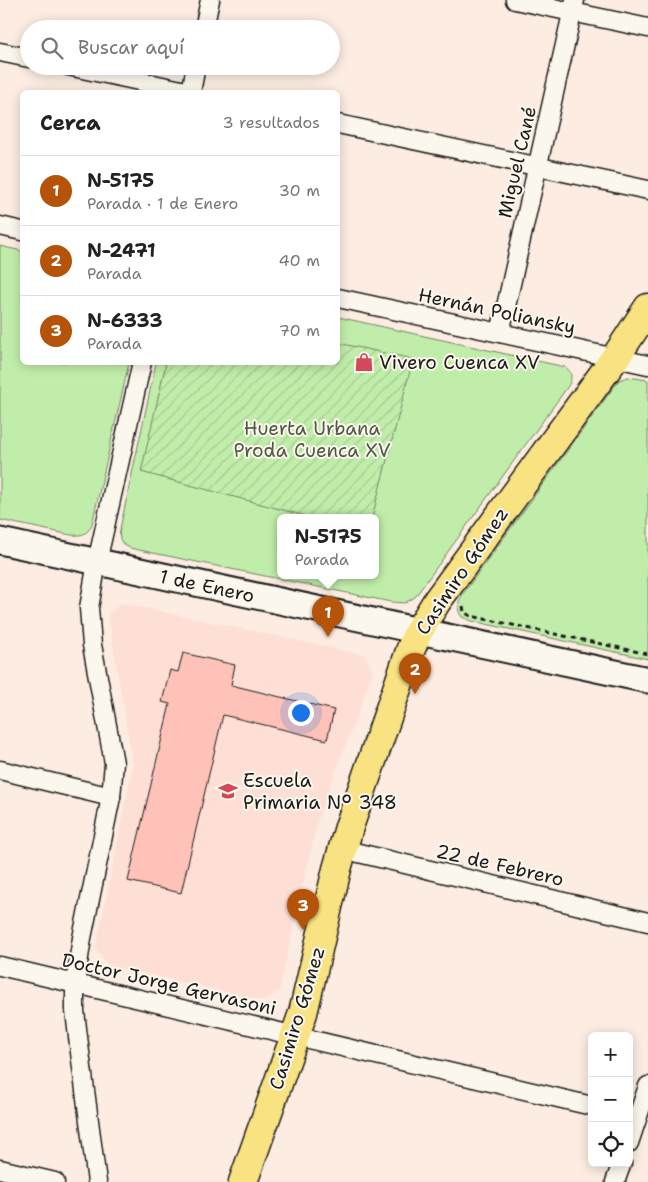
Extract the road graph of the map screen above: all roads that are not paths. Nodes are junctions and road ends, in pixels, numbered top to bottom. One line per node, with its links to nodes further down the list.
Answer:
1 (210, 0): 4 (street)
2 (515, 0): 3 (street)
3 (573, 6): 5 (street); 13 (street, Miguel Cané)
4 (206, 20)
5 (648, 28)
6 (0, 52): 7 (street)
7 (20, 56)
8 (111, 75): 10 (street)
9 (194, 75): 11 (street)
10 (182, 90)
11 (191, 90)
12 (340, 124): 13 (street)
13 (538, 166): 14 (street); 19 (street, Miguel Cané)
14 (648, 190)
15 (0, 226): 16 (street)
16 (20, 231)
17 (340, 298): 19 (street, Hernán Poliansky)
18 (648, 308): 20 (main road, Casimiro Gómez)
19 (500, 333): 20 (street, Hernán Poliansky)
20 (615, 358): 22 (street, Hernán Poliansky); 25 (main road, Casimiro Gómez)
21 (141, 365): 24 (street)
22 (648, 365)
23 (0, 541): 24 (main road, 1 de Enero)
24 (98, 562): 25 (main road, 1 de Enero); 28 (street)
25 (418, 632): 26 (main road, 1 de Enero); 29 (main road, Casimiro Gómez)
26 (648, 680)
27 (0, 770): 28 (street)
28 (111, 797): 32 (street)
29 (342, 849): 30 (street, 22 de Febrero); 33 (main road, Casimiro Gómez)
30 (648, 922)
31 (0, 966): 32 (street, Doctor Jorge Gervasoni)
32 (75, 983): 33 (street, Doctor Jorge Gervasoni); 41 (street)
33 (296, 1036): 35 (street, Doctor Jorge Gervasoni); 42 (main road, Casimiro Gómez)
34 (648, 1086): 36 (street)
35 (588, 1105)
36 (639, 1117): 37 (street)
37 (633, 1133)
38 (621, 1167): 43 (street)
39 (0, 1169): 40 (street)
40 (55, 1182)
41 (97, 1182)
42 (243, 1182)
43 (615, 1182)

